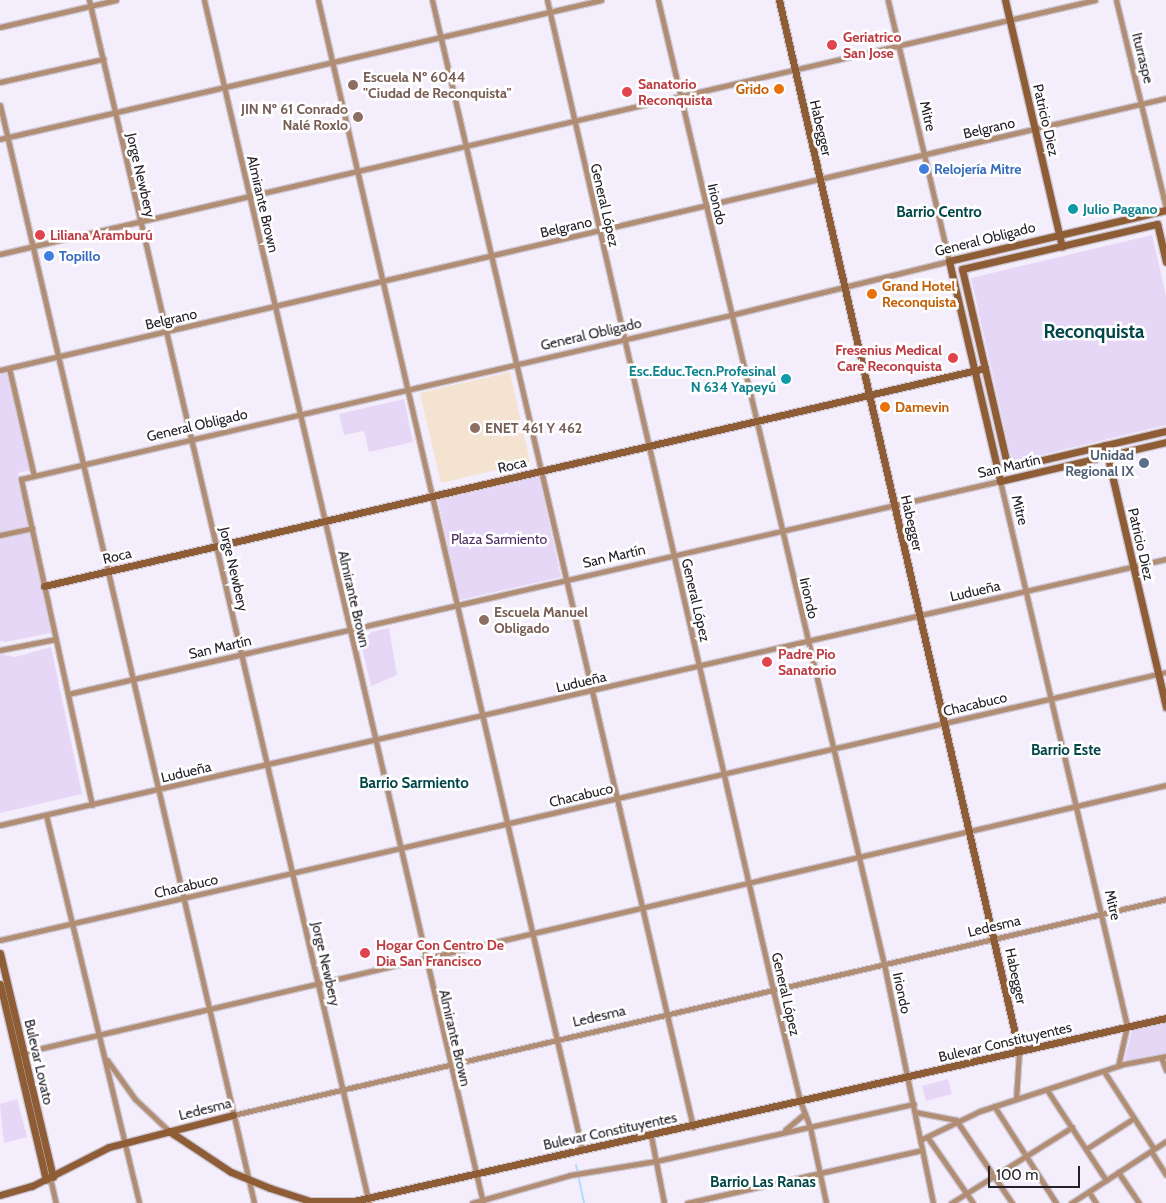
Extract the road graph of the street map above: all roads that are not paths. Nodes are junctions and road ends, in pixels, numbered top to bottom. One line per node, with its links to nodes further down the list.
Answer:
1 (116, 0): 13 (street)
2 (204, 0): 23 (street, Almirante Brown)
3 (318, 0): 20 (street)
4 (432, 0): 17 (street)
5 (547, 0): 14 (street, General López)
6 (601, 0): 14 (street)
7 (658, 0): 24 (street, Iriondo)
8 (779, 0): 21 (street, Habegger)
9 (888, 0): 18 (street, Mitre)
10 (1005, 0): 15 (street, Patricio Diez)
11 (1094, 0): 15 (street)
12 (1116, 0): 26 (street, Iturraspe)
13 (89, 3): 16 (street); 19 (street, Jorge Newbery)
14 (550, 12): 17 (street); 29 (street, General López)
15 (1009, 20): 18 (street); 30 (street, Patricio Diez)
16 (0, 27)
17 (441, 37): 20 (street); 33 (street)
18 (898, 44): 21 (street); 34 (street, Mitre)
19 (103, 59): 22 (street); 28 (street, Jorge Newbery)
20 (333, 62): 23 (street); 35 (street)
21 (794, 68): 24 (street); 36 (street, Habegger)
22 (0, 82)
23 (224, 87): 28 (street); 37 (street, Almirante Brown)
24 (680, 94): 29 (street); 38 (street, Iriondo)
25 (1166, 98): 26 (street, Belgrano)
26 (1142, 104): 30 (street, Belgrano); 39 (street, Iturraspe)
27 (0, 105): 31 (street)
28 (116, 112): 31 (street); 40 (street, Jorge Newbery)
29 (574, 120): 33 (street); 41 (street, General López)
30 (1036, 129): 34 (street, Belgrano); 42 (street, Patricio Diez)
31 (8, 138): 32 (street); 43 (street)
32 (0, 139)
33 (465, 145): 35 (street); 46 (street)
34 (925, 155): 36 (street, Belgrano); 47 (street, Mitre)
35 (357, 170): 37 (street); 49 (street)
36 (820, 179): 38 (street, Belgrano); 50 (street, Habegger)
37 (249, 196): 40 (street); 51 (street, Almirante Brown)
38 (706, 205): 41 (street, Belgrano); 52 (street, Iriondo)
39 (1166, 209): 42 (street, General Obligado)
40 (140, 221): 43 (street); 53 (street, Jorge Newbery)
41 (600, 230): 46 (street, Belgrano); 54 (street, General López)
42 (1060, 234): 44 (street, Patricio Diez); 47 (street, General Obligado)
43 (32, 246): 45 (street); 55 (street)
44 (1062, 246): 48 (street); 58 (street)
45 (0, 254)
46 (492, 256): 49 (street, Belgrano); 56 (street)
47 (949, 261): 50 (street, General Obligado); 60 (street, Mitre)
48 (1166, 262)
49 (383, 281): 51 (street, Belgrano); 61 (street)
50 (844, 287): 52 (street, General Obligado); 62 (street, Habegger)
51 (275, 306): 53 (street, Belgrano); 63 (street, Almirante Brown)
52 (731, 315): 54 (street, General Obligado); 64 (street, Iriondo)
53 (167, 332): 55 (street, Belgrano); 66 (street, Jorge Newbery)
54 (624, 339): 56 (street, General Obligado); 69 (street, General López)
55 (58, 357): 57 (street, Belgrano); 71 (street)
56 (516, 364): 61 (street, General Obligado); 72 (street)
57 (9, 368): 59 (street, Belgrano); 73 (street)
58 (985, 368): 60 (street, Roca); 68 (street, San Martín)
59 (0, 370)
60 (975, 371): 62 (street, Roca); 74 (street, Mitre)
61 (407, 389): 63 (street, General Obligado); 75 (street)
62 (870, 395): 64 (street, Roca); 76 (street, Habegger)
63 (299, 414): 66 (street, General Obligado); 77 (street, Almirante Brown)
64 (757, 421): 69 (street, Roca); 79 (street, Iriondo)
65 (1166, 431): 68 (street, San Martín)
66 (191, 439): 71 (street, General Obligado); 81 (street, Jorge Newbery)
67 (1166, 442): 70 (street, San Martín)
68 (1106, 445): 70 (street, Patricio Diez)
69 (650, 446): 72 (street, Roca); 82 (street, General López)
70 (1108, 456): 74 (street, San Martín); 84 (street, Patricio Diez)
71 (82, 464): 73 (street, General Obligado); 85 (street)
72 (542, 471): 75 (street, Roca); 86 (street)
73 (34, 476): 78 (street, General Obligado)
74 (1000, 481): 76 (street, San Martín); 88 (street, Mitre)
75 (433, 496): 77 (street, Roca); 89 (street)
76 (895, 505): 79 (street, San Martín); 90 (street, Habegger)
77 (325, 521): 81 (street, Roca); 91 (street, Almirante Brown)
78 (32, 528): 80 (street); 87 (street)
79 (782, 531): 82 (street, San Martín); 93 (street, Iriondo)
80 (0, 535)
81 (217, 546): 85 (street, Roca); 95 (street, Jorge Newbery)
82 (674, 556): 86 (street, San Martín); 96 (street, General López)
83 (1166, 559): 84 (street, Ludueña)
84 (1133, 567): 88 (street, Ludueña); 98 (street, Patricio Diez)
85 (108, 571): 87 (street, Roca); 99 (street)
86 (567, 580): 89 (street, San Martín); 100 (street)
87 (44, 586): 92 (street)
88 (1027, 591): 90 (street, Ludueña); 102 (street, Mitre)
89 (457, 605): 91 (street, San Martín); 104 (street)
90 (920, 615): 93 (street, Ludueña); 105 (street, Habegger)
91 (350, 630): 95 (street, San Martín); 106 (street, Almirante Brown)
92 (56, 639): 94 (street); 101 (street)
93 (808, 640): 96 (street, Ludueña); 107 (street, Iriondo)
94 (0, 650)
95 (242, 654): 99 (street, San Martín); 108 (street, Jorge Newbery)
96 (699, 666): 100 (street, Ludueña); 109 (street, General López)
97 (1166, 672): 98 (street, Chacabuco)
98 (1158, 674): 102 (street, Chacabuco); 103 (street, Patricio Diez)
99 (132, 680): 101 (street, San Martín); 111 (street)
100 (592, 690): 104 (street, Ludueña); 112 (street)
101 (68, 694): 113 (street)
102 (1053, 698): 105 (street, Chacabuco); 114 (street, Mitre)
103 (1166, 707)
104 (482, 716): 106 (street, Ludueña); 116 (street)
105 (945, 723): 107 (street, Chacabuco); 118 (street, Habegger)
106 (374, 740): 108 (street, Ludueña); 119 (street, Almirante Brown)
107 (833, 748): 109 (street, Chacabuco); 120 (street, Iriondo)
108 (268, 765): 111 (street, Ludueña); 121 (street, Jorge Newbery)
109 (724, 774): 112 (street, Chacabuco); 122 (street, General López)
110 (1166, 785): 114 (street)
111 (157, 790): 113 (street, Ludueña); 123 (street)
112 (617, 798): 116 (street, Chacabuco); 125 (street)
113 (92, 805): 115 (street, Ludueña)
114 (1078, 806): 118 (street); 126 (street, Mitre)
115 (46, 815): 117 (street, Ludueña); 127 (street)
116 (507, 824): 119 (street, Chacabuco); 128 (street)
117 (0, 825)
118 (971, 831): 120 (street); 129 (street, Habegger)
119 (399, 849): 121 (street, Chacabuco); 132 (street, Almirante Brown)
120 (859, 856): 122 (street); 133 (street, Iriondo)
121 (293, 873): 123 (street, Chacabuco); 134 (street, Jorge Newbery)
122 (749, 882): 125 (street); 136 (street, General López)
123 (182, 899): 127 (street, Chacabuco); 137 (street)
124 (1166, 899): 126 (street, Ledesma)
125 (644, 907): 128 (street); 138 (street)
126 (1102, 914): 129 (street, Ledesma); 140 (street, Mitre)
127 (73, 924): 130 (street, Chacabuco); 141 (street)
128 (533, 933): 132 (street); 142 (street)
129 (996, 938): 133 (street, Ledesma); 143 (street, Habegger)
130 (0, 940)
131 (0, 953): 144 (street, Bulevar Lovato)
132 (425, 958): 134 (street); 147 (street, Almirante Brown)
133 (884, 964): 136 (street, Ledesma); 151 (street, Iriondo)
134 (319, 983): 137 (street); 152 (street, Jorge Newbery)
135 (0, 984): 144 (street, Bulevar Lovato)
136 (774, 990): 138 (street, Ledesma); 155 (street, General López)
137 (208, 1008): 141 (street); 160 (street)
138 (668, 1014): 142 (street, Ledesma); 163 (street)
139 (1166, 1018): 140 (street, Bulevar Constituyentes)
140 (1128, 1026): 143 (street, Bulevar Constituyentes); 148 (street)
141 (99, 1034): 144 (street); 145 (street)
142 (557, 1039): 147 (street, Ledesma); 173 (street)
143 (1020, 1051): 151 (street, Bulevar Constituyentes); 154 (street)
144 (20, 1053): 184 (street, Bulevar Lovato)
145 (104, 1056): 166 (street, Bulevar Constituyentes); 172 (street)
146 (1164, 1057): 148 (street); 149 (street)
147 (449, 1064): 152 (street, Ledesma); 180 (street, Almirante Brown)
148 (1118, 1066): 150 (street)
149 (1166, 1070)
150 (1105, 1073): 153 (street); 161 (street)
151 (909, 1080): 155 (street, Bulevar Constituyentes); 156 (street, Iriondo)
152 (344, 1088): 160 (street, Ledesma); 190 (street, Jorge Newbery)
153 (1047, 1090): 154 (street); 165 (street)
154 (1016, 1099): 157 (street)
155 (800, 1101): 159 (street, General López); 163 (street, Bulevar Constituyentes)
156 (914, 1104): 158 (street, Iriondo); 164 (street)
157 (994, 1106): 162 (street); 177 (street)
158 (915, 1112): 162 (street); 170 (street, Iriondo)
159 (805, 1113): 164 (street, General López); 167 (street)
160 (234, 1114): 166 (street, Ledesma); 185 (street)
161 (1134, 1118): 174 (street); 176 (street)
162 (956, 1120): 169 (street); 183 (street)
163 (693, 1127): 168 (street, Bulevar Constituyentes)
164 (810, 1127): 167 (street); 181 (street, General López)
165 (1072, 1127): 174 (street); 177 (street)
166 (169, 1131): 172 (street, Ledesma); 185 (street, Bulevar Constituyentes)
167 (777, 1134): 178 (street)
168 (651, 1136): 173 (street, Bulevar Constituyentes); 178 (street)
169 (928, 1138): 170 (street); 188 (street)
170 (920, 1140): 175 (street, Iriondo)
171 (1166, 1141): 176 (street)
172 (125, 1142): 184 (street, Ledesma); 194 (street)
173 (582, 1149): 180 (street, Bulevar Constituyentes)
174 (1086, 1149): 186 (street)
175 (922, 1150): 181 (street); 200 (street, Iriondo)
176 (1153, 1150): 179 (street); 182 (street)
177 (1026, 1155): 183 (street); 204 (street)
178 (656, 1161): 191 (street); 197 (street)
179 (1118, 1172): 186 (street); 207 (street)
180 (475, 1173): 190 (street, Bulevar Constituyentes); 191 (street, Almirante Brown)
181 (819, 1174): 192 (street); 199 (street, General López)
182 (1166, 1174)
183 (994, 1176): 188 (street); 203 (street)
184 (50, 1178): 189 (street, Ledesma); 193 (street)
185 (248, 1179): 190 (street, Bulevar Constituyentes); 195 (street)
186 (1106, 1180): 187 (street)
187 (1089, 1192): 205 (street); 206 (street)
188 (966, 1194): 201 (street); 202 (street)
189 (0, 1195)
190 (368, 1201)
191 (482, 1201): 196 (street)
192 (708, 1201): 198 (street)
193 (56, 1203)
194 (139, 1203)
195 (254, 1203)
196 (472, 1203)
197 (664, 1203)
198 (687, 1203)
199 (826, 1203)
200 (933, 1203)
201 (951, 1203)
202 (972, 1203)
203 (1012, 1203)
204 (1056, 1203)
205 (1071, 1203)
206 (1096, 1203)
207 (1139, 1203)

